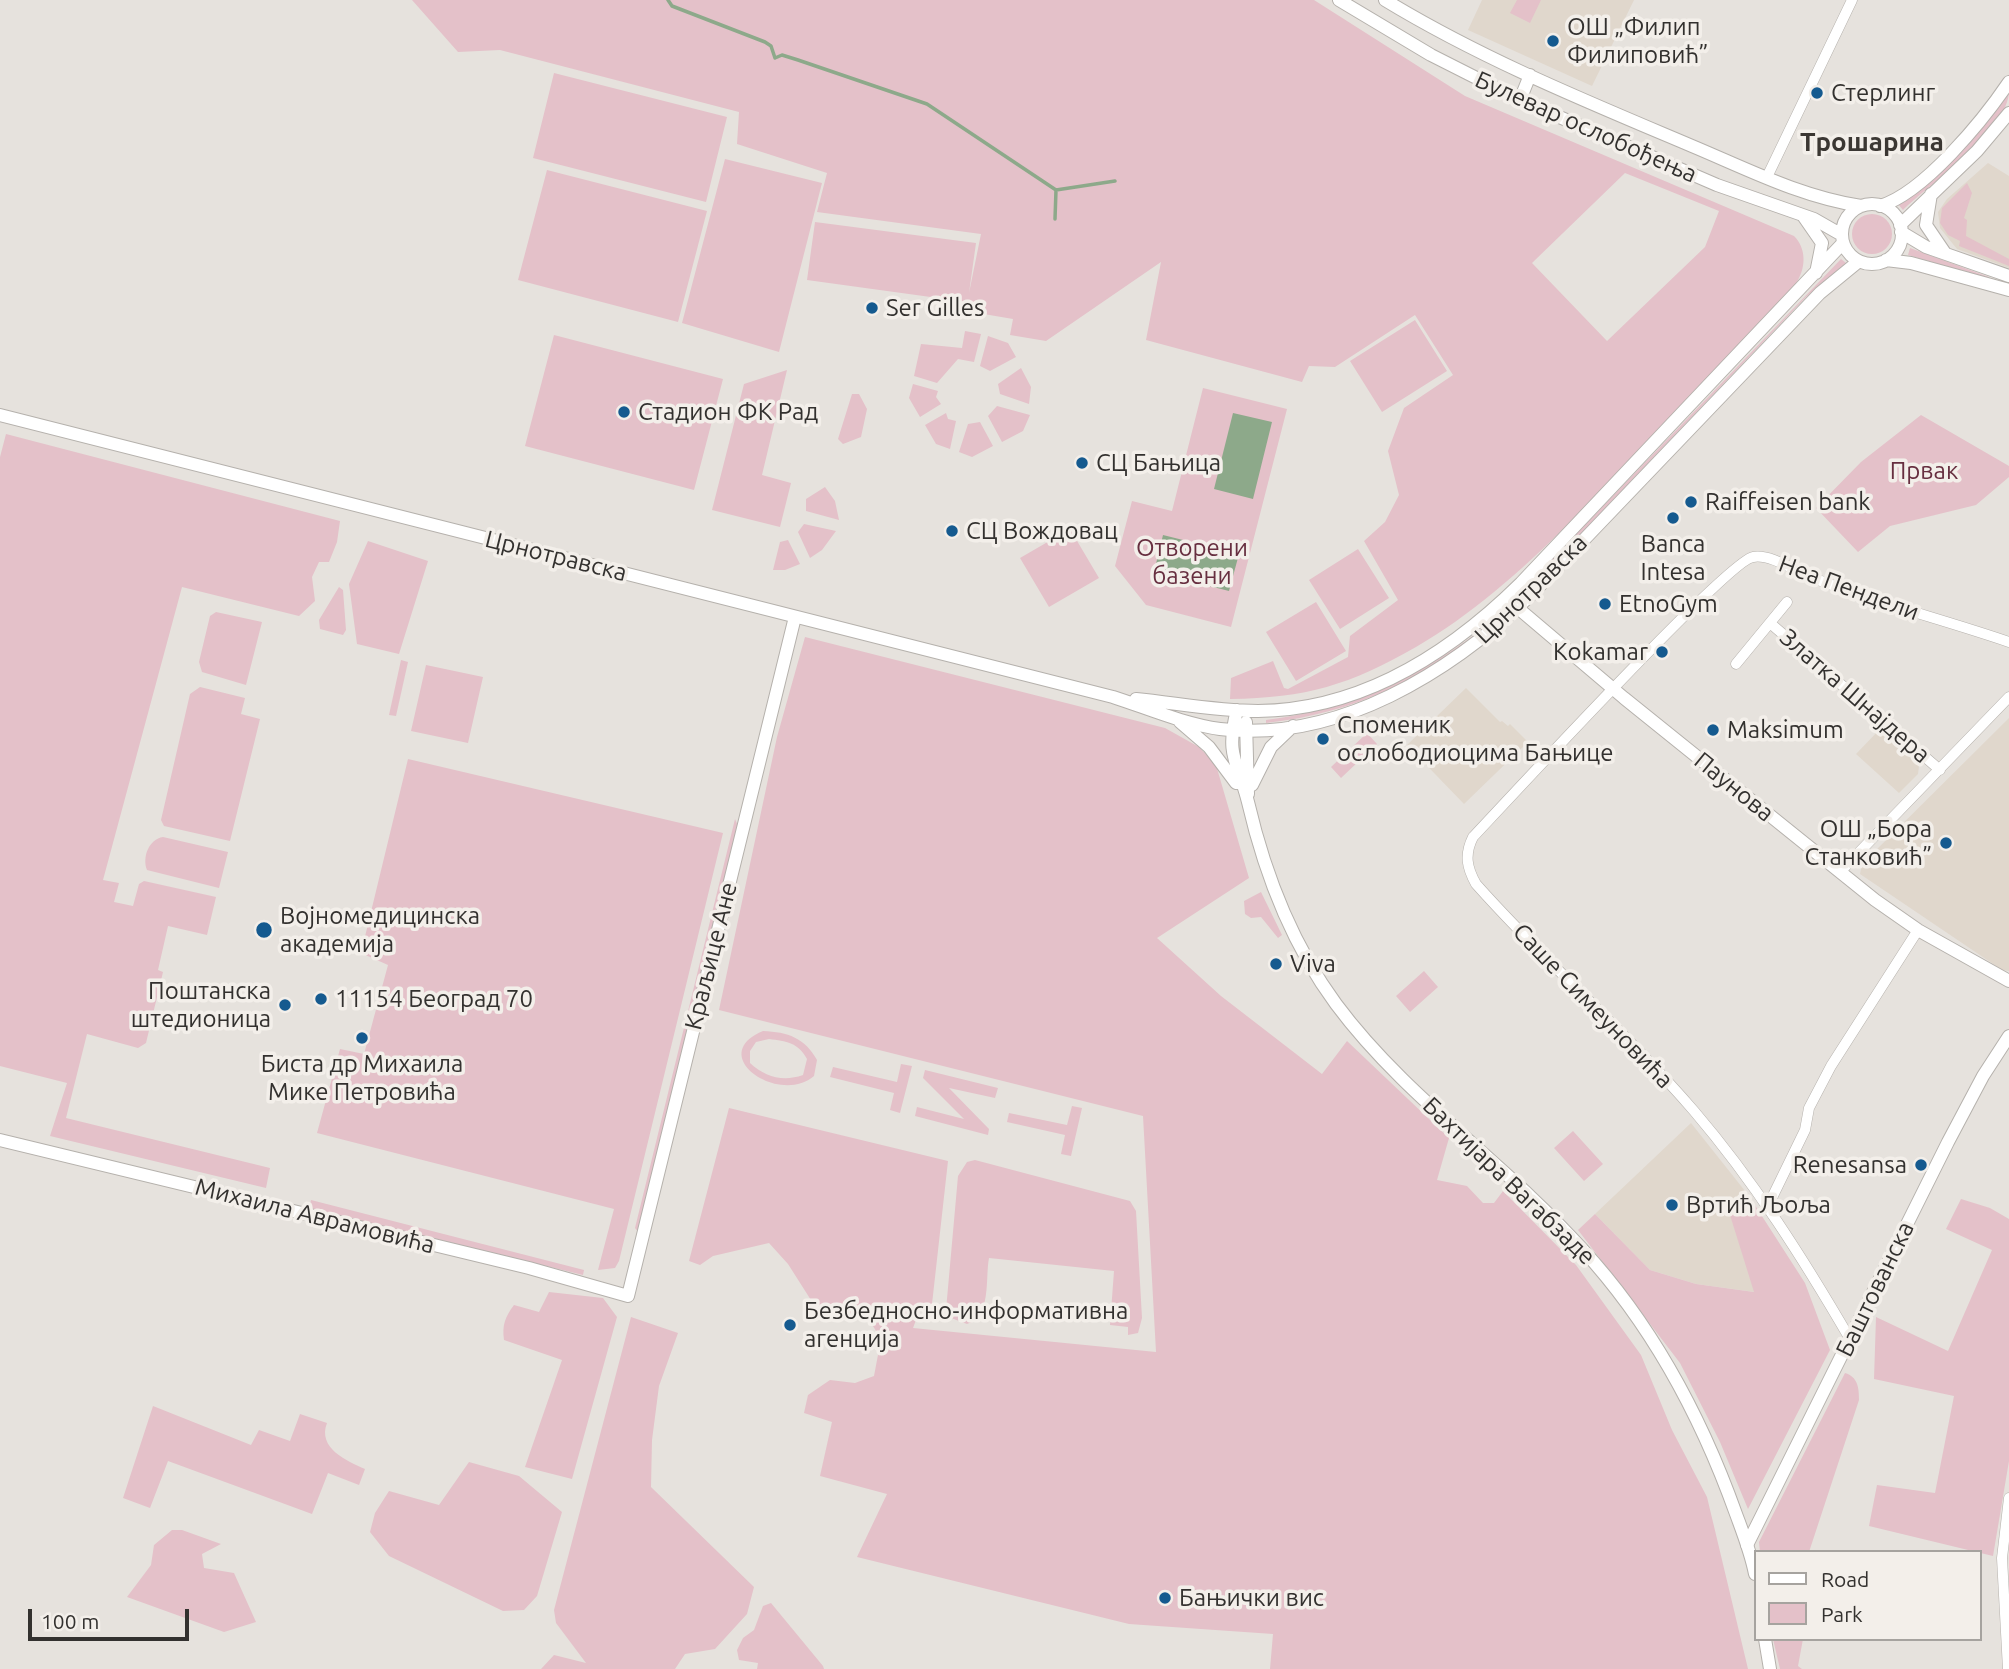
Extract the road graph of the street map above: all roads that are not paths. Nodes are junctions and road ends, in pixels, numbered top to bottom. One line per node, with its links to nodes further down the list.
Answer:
1 (1339, 0): 6 (main road, Булевар ослобођења)
2 (1385, 0): 4 (main road, Булевар ослобођења)
3 (1852, 0): 10 (street)
4 (1530, 75): 6 (main road); 8 (main road, Булевар ослобођења)
5 (2009, 82): 13 (main road)
6 (1520, 100): 9 (main road, Булевар ослобођења)
7 (2009, 113): 11 (main road)
8 (1636, 122): 9 (main road); 10 (main road, Булевар ослобођења)
9 (1626, 146): 14 (main road, Булевар ослобођења)
10 (1767, 177): 12 (main road, Булевар ослобођења)
11 (1932, 193): 15 (main road); 17 (main road)
12 (1861, 206): 13 (main road); 16 (main road)
13 (1880, 206): 15 (main road)
14 (1801, 214): 16 (main road, Булевар ослобођења); 20 (main road)
15 (1901, 229): 17 (main road); 18 (main road)
16 (1843, 239): 19 (main road); 20 (main road, Црнотравска)
17 (1945, 254): 21 (main road)
18 (1886, 260): 19 (main road); 22 (main road)
19 (1859, 261): 26 (main road, Црнотравска)
20 (1814, 276): 24 (main road, Црнотравска)
21 (2009, 276)
22 (2009, 290)
23 (0, 415): 27 (main road, Црнотравска)
24 (1506, 598): 26 (main road, Паунова); 34 (main road, Црнотравска)
25 (1787, 602): 28 (street, Златка Шнајдера)
26 (1517, 608): 31 (main road, Паунова); 36 (main road, Црнотравска)
27 (795, 617): 32 (main road, Црнотравска); 47 (main road, Краљице Ане)
28 (1770, 623): 30 (street, Златка Шнајдера); 39 (street, Златка Шнајдера)
29 (2009, 642): 31 (street, Неа Пендели)
30 (1736, 664)
31 (1614, 690): 41 (main road, Паунова); 46 (street, Саше Симеуновића)
32 (1113, 697): 34 (main road, Црнотравска); 35 (main road, Црнотравска)
33 (2009, 697): 39 (street)
34 (1241, 711): 37 (main road, Бахтијара Вагабзаде); 38 (main road, Бахтијара Вагабзаде)
35 (1171, 716): 37 (main road, Црнотравска); 40 (main road)
36 (1293, 726): 38 (main road, Црнотравска); 40 (main road)
37 (1231, 730): 38 (main road, Црнотравска); 40 (main road, Бахтијара Вагабзаде)
38 (1246, 730): 40 (main road, Бахтијара Вагабзаде)
39 (1940, 769): 41 (street)
40 (1248, 800): 50 (main road, Бахтијара Вагабзаде)
41 (1840, 873): 42 (main road, Паунова)
42 (1918, 930): 43 (main road, Паунова); 46 (street)
43 (2009, 981)
44 (2009, 1036): 48 (main road, Баштованска)
45 (0, 1140): 47 (main road, Михаила Аврамовића)
46 (1767, 1208): 48 (street, Саше Симеуновића)
47 (628, 1296)
48 (1850, 1339): 50 (main road, Баштованска)
49 (2009, 1498): 54 (street)
50 (1747, 1545): 51 (main road, Бахтијара Вагабзаде)
51 (1754, 1570)
52 (1765, 1641): 53 (main road)
53 (1770, 1669)
54 (2008, 1669)

